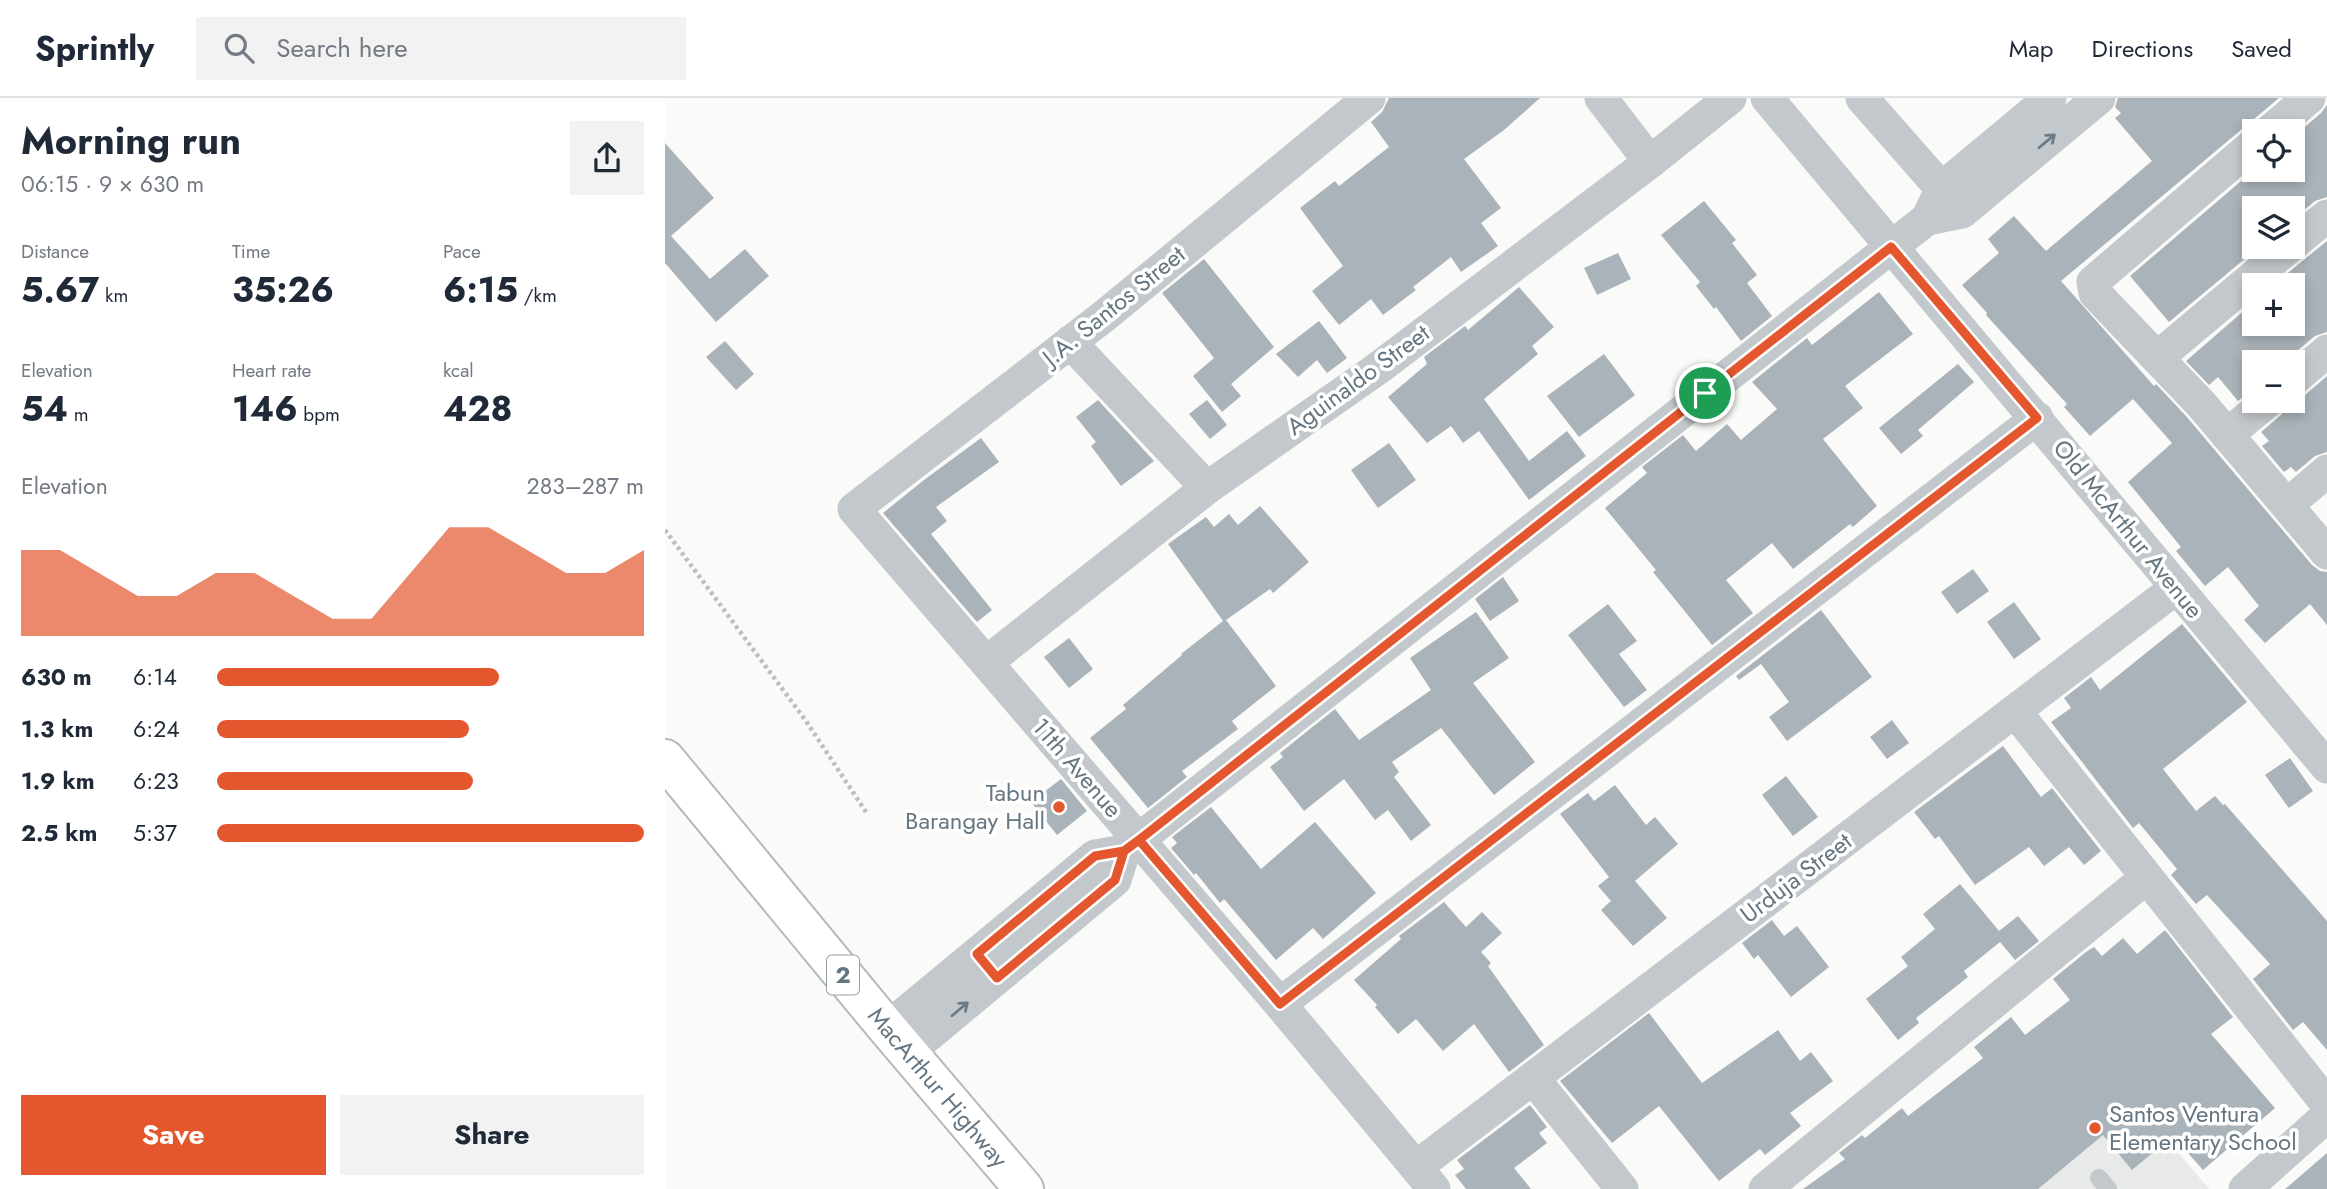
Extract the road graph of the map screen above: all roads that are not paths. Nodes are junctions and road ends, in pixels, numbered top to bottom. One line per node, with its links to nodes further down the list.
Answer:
1 (1370, 98): 17 (street, J.A. Santos Street)
2 (1601, 98): 11 (street)
3 (1730, 98): 11 (street, Aguinaldo Street)
4 (1767, 98): 15 (street, Old McArthur Avenue)
5 (1862, 98): 12 (street)
6 (2050, 98): 12 (street)
7 (2099, 98): 12 (street, one-way to 7)
8 (2309, 98): 9 (street)
9 (2284, 119)
10 (2242, 154): 19 (street)
11 (1650, 162): 25 (street, Aguinaldo Street)
12 (1952, 200): 15 (street)
13 (2327, 216): 14 (street)
14 (2305, 234)
15 (1891, 247): 22 (street, Old McArthur Avenue); 34 (street)
16 (2274, 259): 19 (street)
17 (1070, 342): 25 (street); 27 (street, J.A. Santos Street)
18 (2327, 351): 20 (street)
19 (2158, 357): 23 (street)
20 (2305, 370)
21 (2254, 413): 23 (street)
22 (2037, 418): 29 (street, Old McArthur Avenue); 36 (street)
23 (2227, 435): 26 (street)
24 (2327, 471): 26 (street)
25 (1207, 488): 30 (street, Aguinaldo Street)
26 (2287, 505): 28 (street)
27 (854, 509): 30 (street, 11th Avenue)
28 (2327, 553)
29 (2176, 589): 31 (street, Urduja Street); 33 (street, Old McArthur Avenue)
30 (987, 662): 34 (street, 11th Avenue)
31 (2015, 711): 35 (street); 38 (street, Urduja Street)
32 (665, 759): 37 (highway, MacArthur Highway / 2)
33 (2327, 766)
34 (1132, 845): 36 (street, 11th Avenue); 37 (street)
35 (2146, 878): 39 (street); 44 (street)
36 (1280, 1004): 41 (street, 11th Avenue)
37 (897, 1041): 42 (highway, MacArthur Highway / 2)
38 (1533, 1079): 41 (street, Urduja Street); 43 (street)
39 (2327, 1104)
40 (2327, 1115): 45 (street)
41 (1425, 1178)
42 (1024, 1189)
43 (1622, 1189)
44 (1765, 1189)
45 (2245, 1189)

